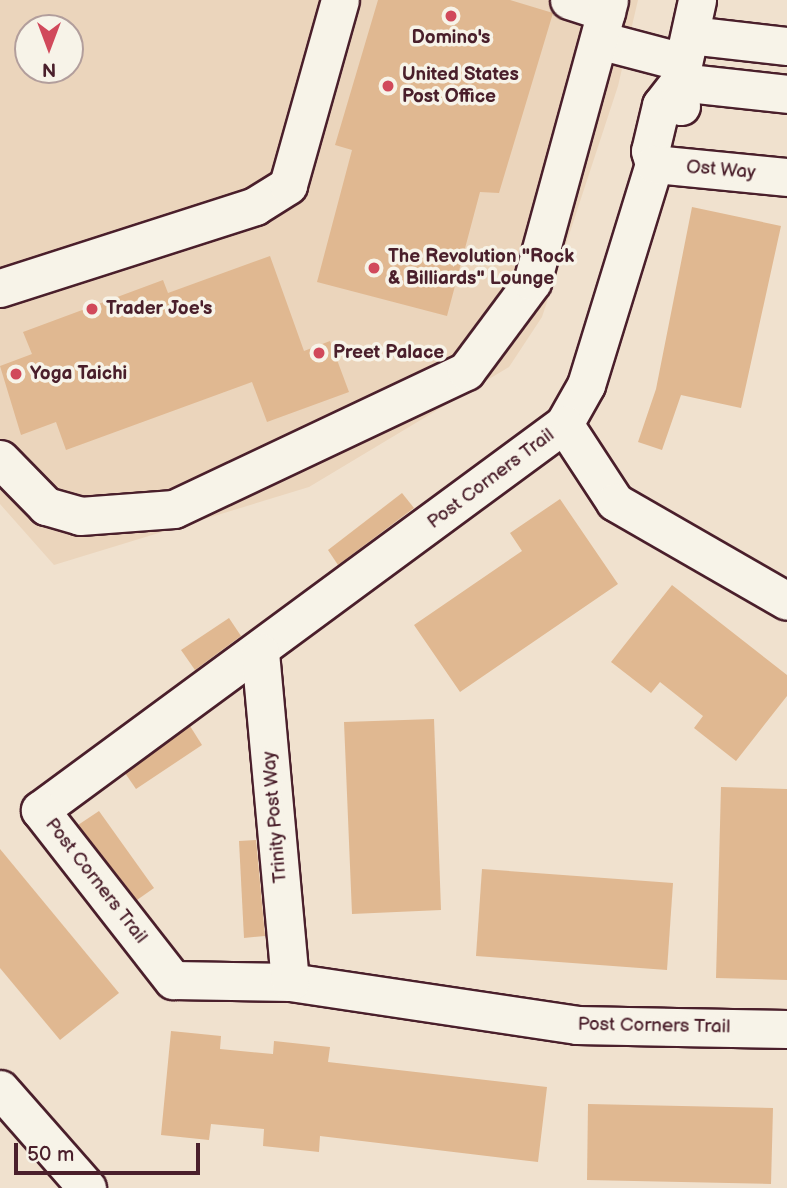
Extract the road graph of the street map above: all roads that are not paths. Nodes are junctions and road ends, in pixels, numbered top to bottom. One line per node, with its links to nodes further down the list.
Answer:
1 (340, 0): 9 (street)
2 (569, 0): 3 (street)
3 (605, 17): 4 (street); 11 (street)
4 (687, 45): 5 (street); 6 (street); 7 (street, Post Corners Trail)
5 (787, 46)
6 (787, 94)
7 (654, 164): 8 (street, Ost Way); 10 (street, Post Corners Trail)
8 (787, 177)
9 (0, 288)
10 (564, 424): 12 (street, Post Corners Trail); 13 (street, Post Corners Trail)
11 (0, 459)
12 (787, 601)
13 (260, 652): 14 (street, Trinity Post Way); 14 (street, Post Corners Trail)
14 (289, 982): 15 (street, Post Corners Trail)
15 (787, 1028)
16 (0, 1089): 17 (street)
17 (87, 1188)

